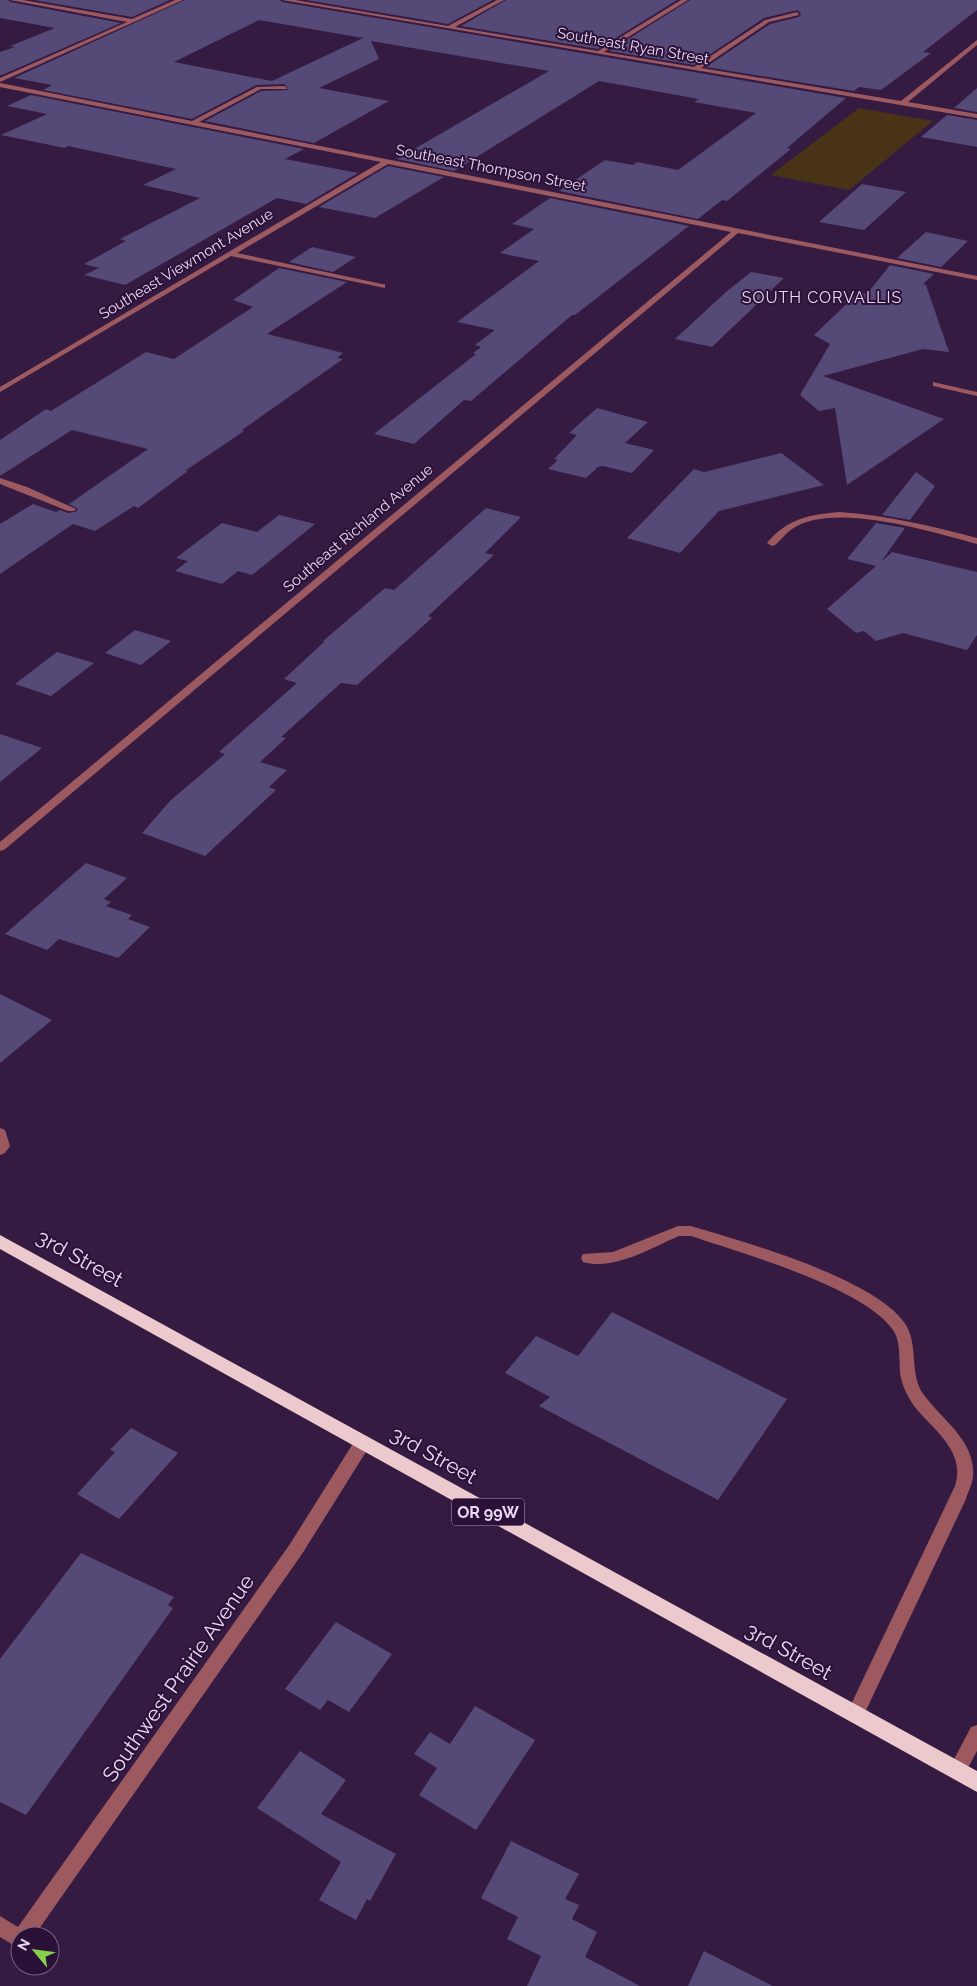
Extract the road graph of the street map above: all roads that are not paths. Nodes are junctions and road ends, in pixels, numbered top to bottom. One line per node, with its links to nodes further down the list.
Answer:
1 (13, 0): 7 (street)
2 (180, 0): 7 (street)
3 (285, 0): 8 (street, Southeast Ryan Street)
4 (501, 0): 8 (street)
5 (685, 0): 10 (street)
6 (797, 14): 11 (street)
7 (133, 21): 12 (street)
8 (450, 28): 10 (street, Southeast Ryan Street)
9 (977, 42): 15 (street)
10 (598, 53): 11 (street, Southeast Ryan Street)
11 (695, 69): 15 (street, Southeast Ryan Street)
12 (0, 80)
13 (0, 85): 17 (street, Southeast Thompson Street)
14 (285, 88): 17 (street)
15 (902, 104): 16 (street, Southeast Ryan Street)
16 (977, 116)
17 (193, 123): 18 (street, Southeast Thompson Street)
18 (386, 162): 19 (street, Southeast Thompson Street); 20 (street, Southeast Viewmont Avenue)
19 (736, 231): 21 (street, Southeast Thompson Street); 30 (street, Southeast Richland Avenue)
20 (230, 254): 22 (street); 24 (street, Southeast Viewmont Avenue)
21 (977, 278)
22 (382, 286)
23 (936, 384): 25 (street)
24 (0, 390)
25 (977, 394)
26 (0, 481): 27 (street)
27 (71, 508)
28 (977, 541): 29 (street)
29 (772, 543)
30 (0, 848)
31 (0, 1133): 32 (street)
32 (0, 1150)
33 (0, 1241): 35 (highway, 3rd Street / OR 99W)
34 (588, 1258): 36 (street)
35 (363, 1442): 36 (highway, 3rd Street / OR 99W); 40 (street, Southwest Prairie Avenue)
36 (855, 1715): 38 (highway, 3rd Street / OR 99W)
37 (977, 1733): 38 (street)
38 (957, 1771): 39 (highway, 3rd Street / OR 99W)
39 (977, 1782)
40 (30, 1926)

